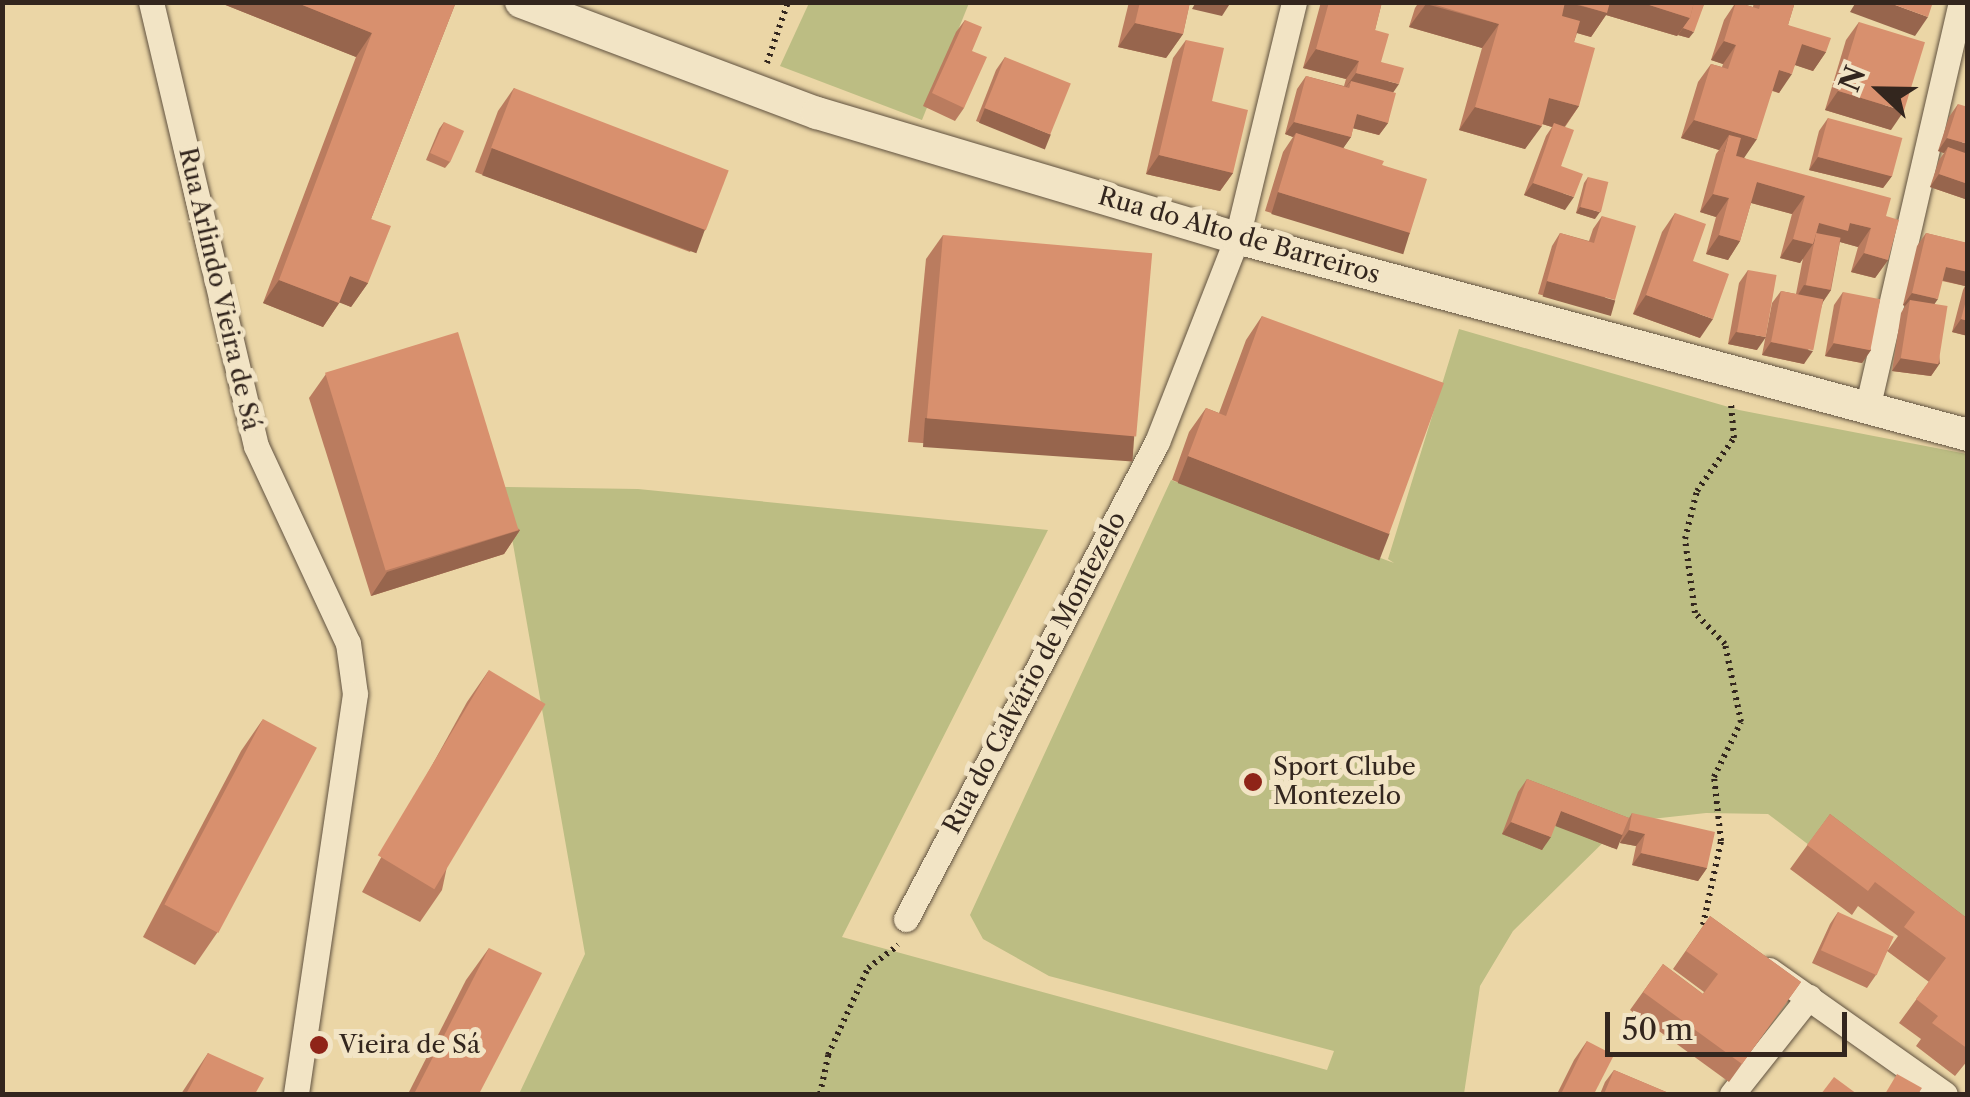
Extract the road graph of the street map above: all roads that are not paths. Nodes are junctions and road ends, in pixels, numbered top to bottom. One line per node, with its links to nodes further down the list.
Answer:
1 (152, 2): 11 (street, Rua Arlindo Vieira de Sá)
2 (521, 2): 5 (street, Rua do Alto de Barreiros)
3 (1294, 2): 5 (street, Rua do Calvário de Montezelo)
4 (1960, 2): 6 (street)
5 (1237, 238): 6 (street, Rua do Alto de Barreiros); 8 (street, Rua do Calvário de Montezelo)
6 (1867, 409): 7 (street, Rua do Alto de Barreiros)
7 (1968, 434)
8 (906, 919)
9 (1749, 956): 10 (street)
10 (1810, 997): 12 (street); 13 (street)
11 (296, 1094)
12 (1732, 1094)
13 (1946, 1094)

